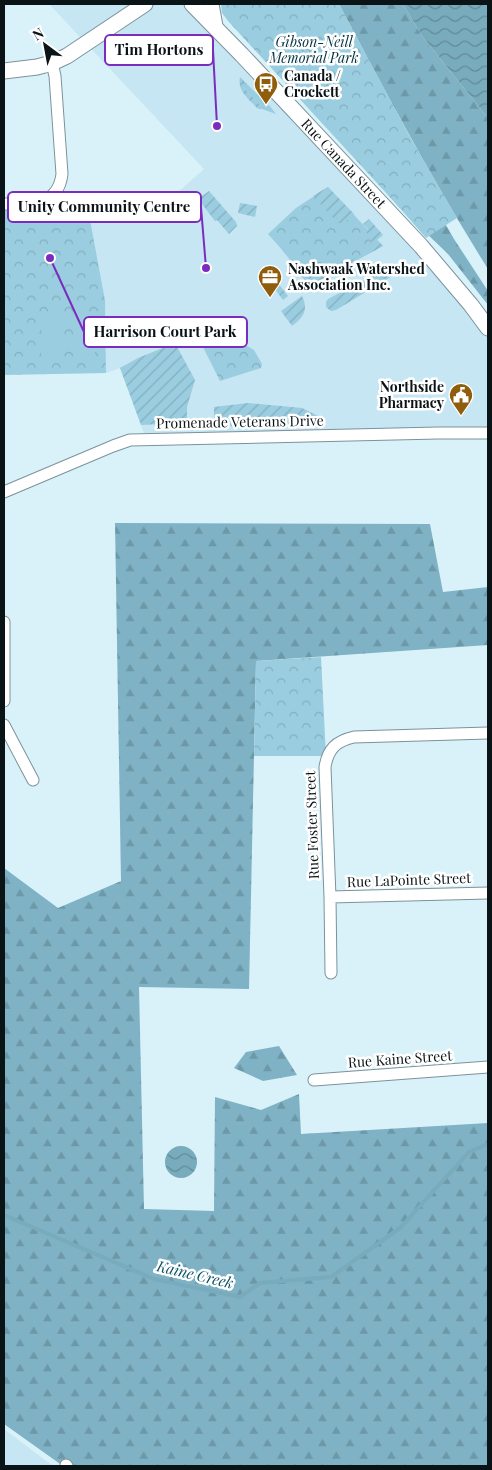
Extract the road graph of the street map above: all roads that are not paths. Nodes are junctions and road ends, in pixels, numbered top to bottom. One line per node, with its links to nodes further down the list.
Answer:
1 (145, 4): 5 (main road)
2 (192, 4): 4 (main road, Rue Canada Street)
3 (211, 4): 4 (main road)
4 (215, 26): 8 (main road, Rue Canada Street)
5 (52, 63): 6 (main road); 7 (street)
6 (4, 71)
7 (4, 204)
8 (488, 328)
9 (488, 433): 10 (street, Promenade Veterans Drive)
10 (4, 492)
11 (4, 622): 12 (street)
12 (4, 701)
13 (4, 724): 15 (street)
14 (488, 733): 17 (street, Rue Foster Street)
15 (33, 780)
16 (488, 893): 17 (street, Rue LaPointe Street)
17 (330, 897): 18 (street, Rue Foster Street)
18 (330, 973)
19 (488, 1067): 20 (street, Rue Kaine Street)
20 (314, 1080)

